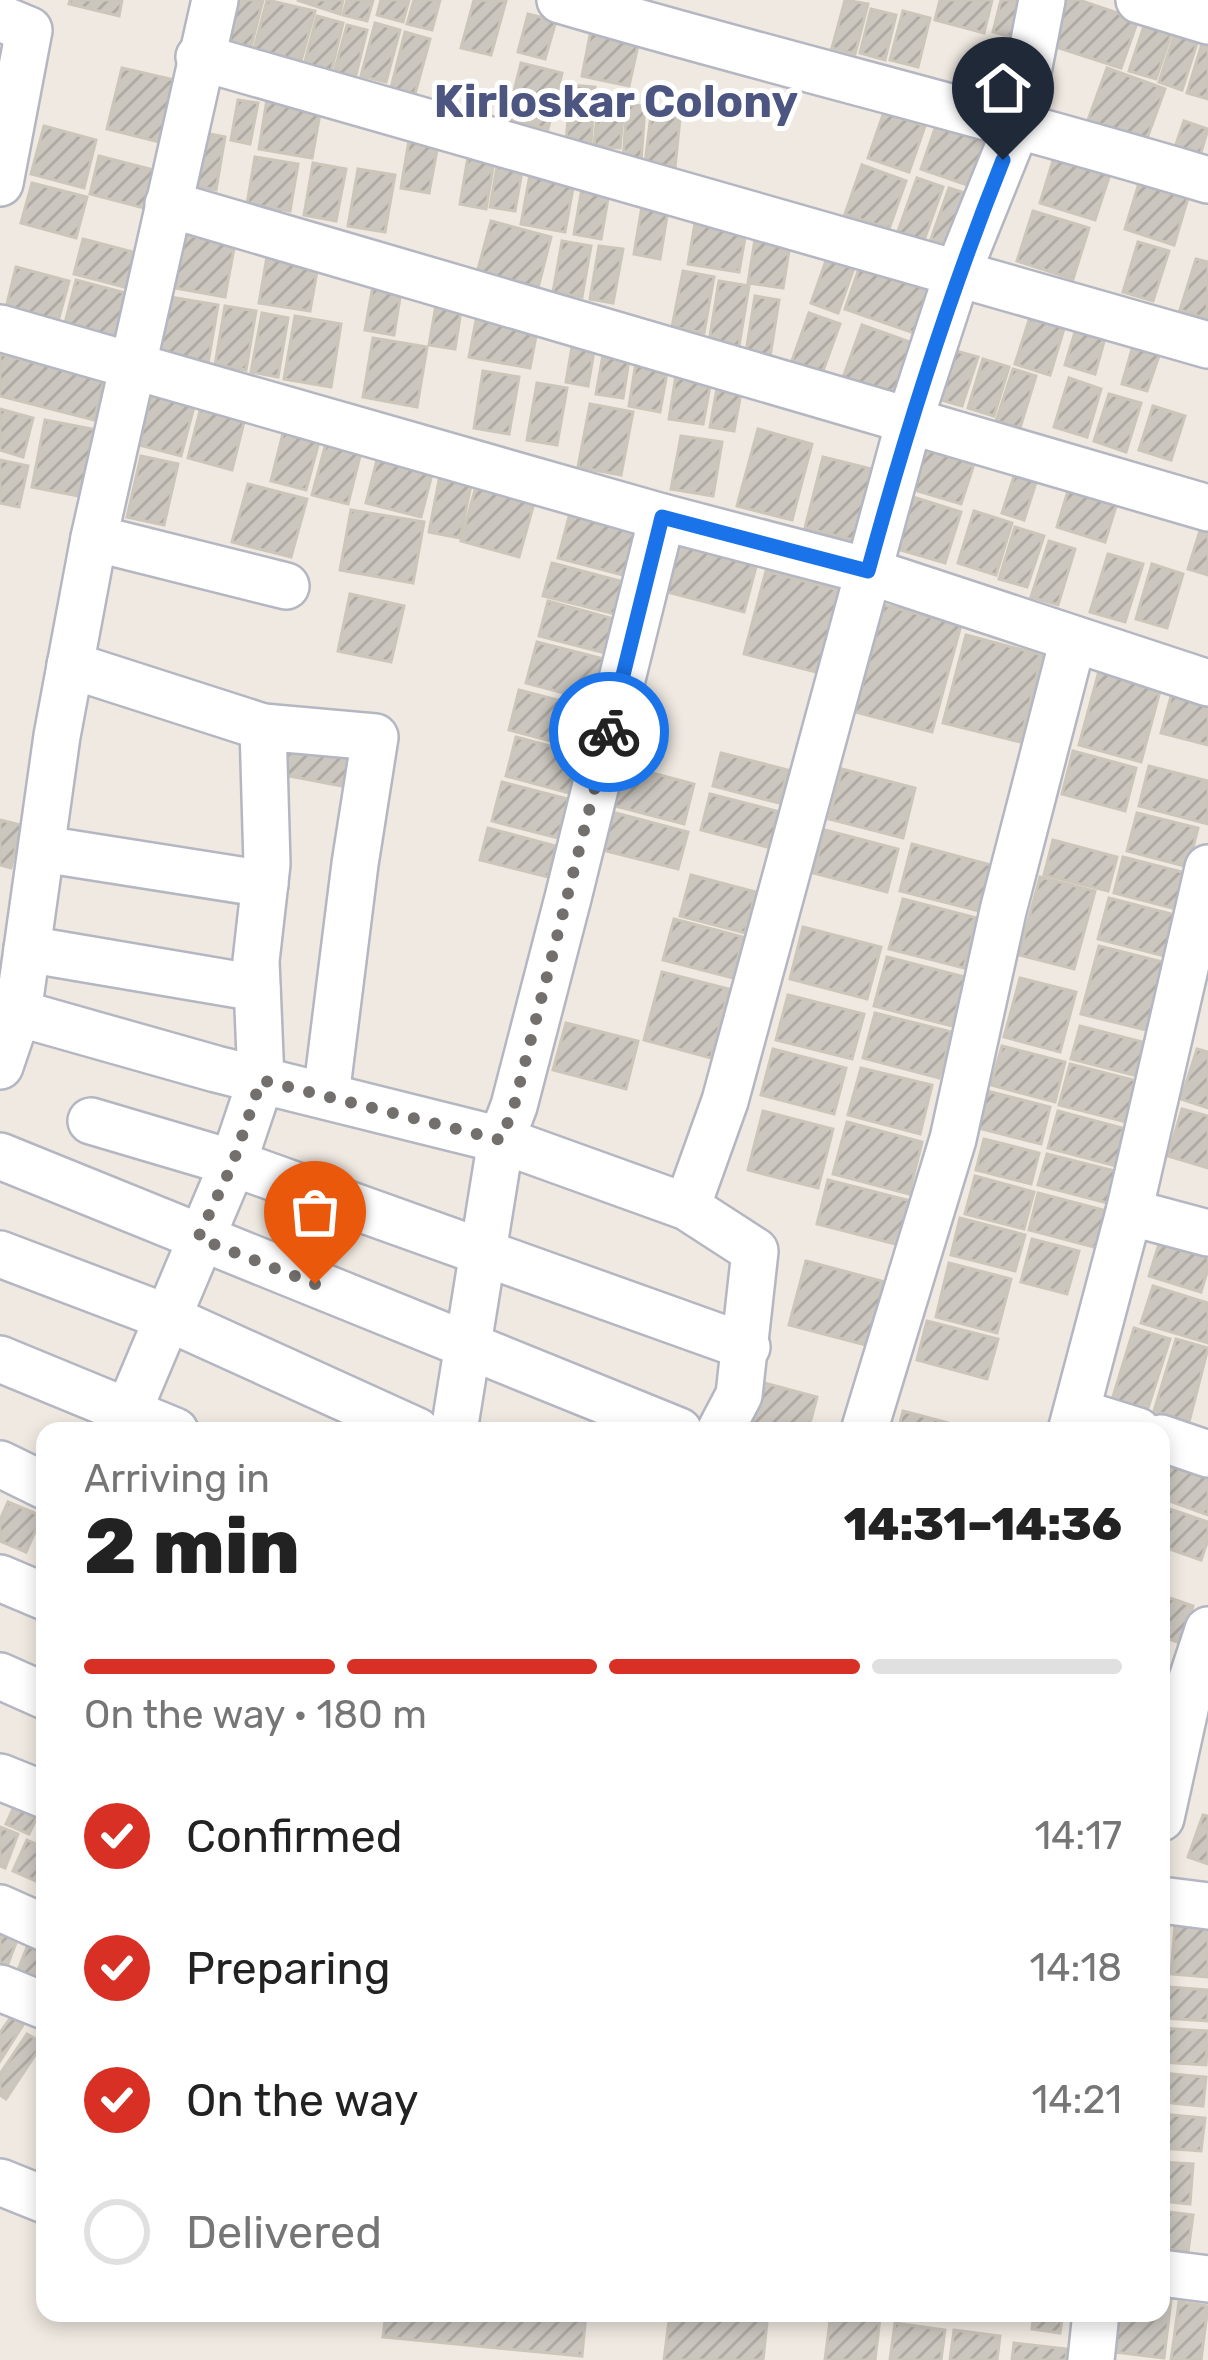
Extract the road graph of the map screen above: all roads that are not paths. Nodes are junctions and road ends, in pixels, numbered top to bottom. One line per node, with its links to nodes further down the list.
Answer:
1 (215, 0): 7 (street)
2 (560, 0): 8 (street)
3 (1042, 0): 8 (street)
4 (1139, 0): 6 (street)
5 (22, 16): 9 (street)
6 (1208, 21)
7 (199, 57): 11 (street); 12 (street)
8 (1018, 123): 10 (street); 12 (street)
9 (0, 178)
10 (1208, 180)
11 (168, 204): 15 (street); 16 (street)
12 (958, 272): 14 (street); 16 (street)
13 (0, 328): 15 (street)
14 (1208, 345)
15 (136, 365): 18 (street); 19 (street)
16 (908, 422): 17 (street); 20 (street)
17 (1208, 508)
18 (662, 517): 20 (street); 36 (street)
19 (94, 538): 21 (street); 23 (street)
20 (868, 571): 22 (street); 39 (street)
21 (286, 586)
22 (1073, 640): 24 (street); 55 (street)
23 (70, 665): 25 (street); 26 (street)
24 (1208, 683)
25 (263, 727): 28 (street); 34 (street)
26 (43, 849): 28 (street); 29 (street)
27 (1208, 868): 40 (street)
28 (265, 884): 30 (street)
29 (27, 949): 30 (street); 31 (street)
30 (257, 988): 33 (street)
31 (17, 1013): 32 (street); 33 (street)
32 (0, 1066)
33 (261, 1080): 34 (street); 38 (street)
34 (326, 1096): 36 (street)
35 (91, 1120): 38 (street)
36 (501, 1140): 39 (street); 43 (street)
37 (0, 1156): 42 (street)
38 (233, 1163): 42 (street); 43 (street)
39 (687, 1207): 47 (street)
40 (1129, 1212): 41 (street); 50 (street)
41 (1208, 1233)
42 (198, 1238): 45 (street); 46 (street)
43 (483, 1251): 46 (street); 47 (street)
44 (0, 1254): 45 (street)
45 (166, 1317): 49 (street); 51 (street)
46 (470, 1346): 52 (street); 53 (street)
47 (747, 1347): 54 (street)
48 (0, 1359): 49 (street)
49 (124, 1421)
50 (1074, 1421)
51 (397, 1422)
52 (456, 1422)
53 (657, 1422)
54 (725, 1422)
55 (867, 1422)
56 (1170, 1441): 57 (street)
57 (1208, 1454)
58 (0, 1464): 59 (street)
59 (36, 1482)
60 (0, 1578): 61 (street)
61 (36, 1593)
62 (1208, 1630): 66 (street)
63 (0, 1676): 64 (street)
64 (36, 1692)
65 (0, 1777): 67 (street)
66 (1170, 1777)
67 (36, 1791)
68 (1170, 1901): 69 (street)
69 (1208, 1906)
70 (0, 1908): 71 (street)
71 (36, 1924)
72 (0, 1988): 73 (street)
73 (36, 2002)
74 (0, 2182): 75 (street)
75 (36, 2196)
76 (1170, 2274): 77 (street)
77 (1208, 2279)
78 (1095, 2322): 79 (street)
79 (1090, 2360)

